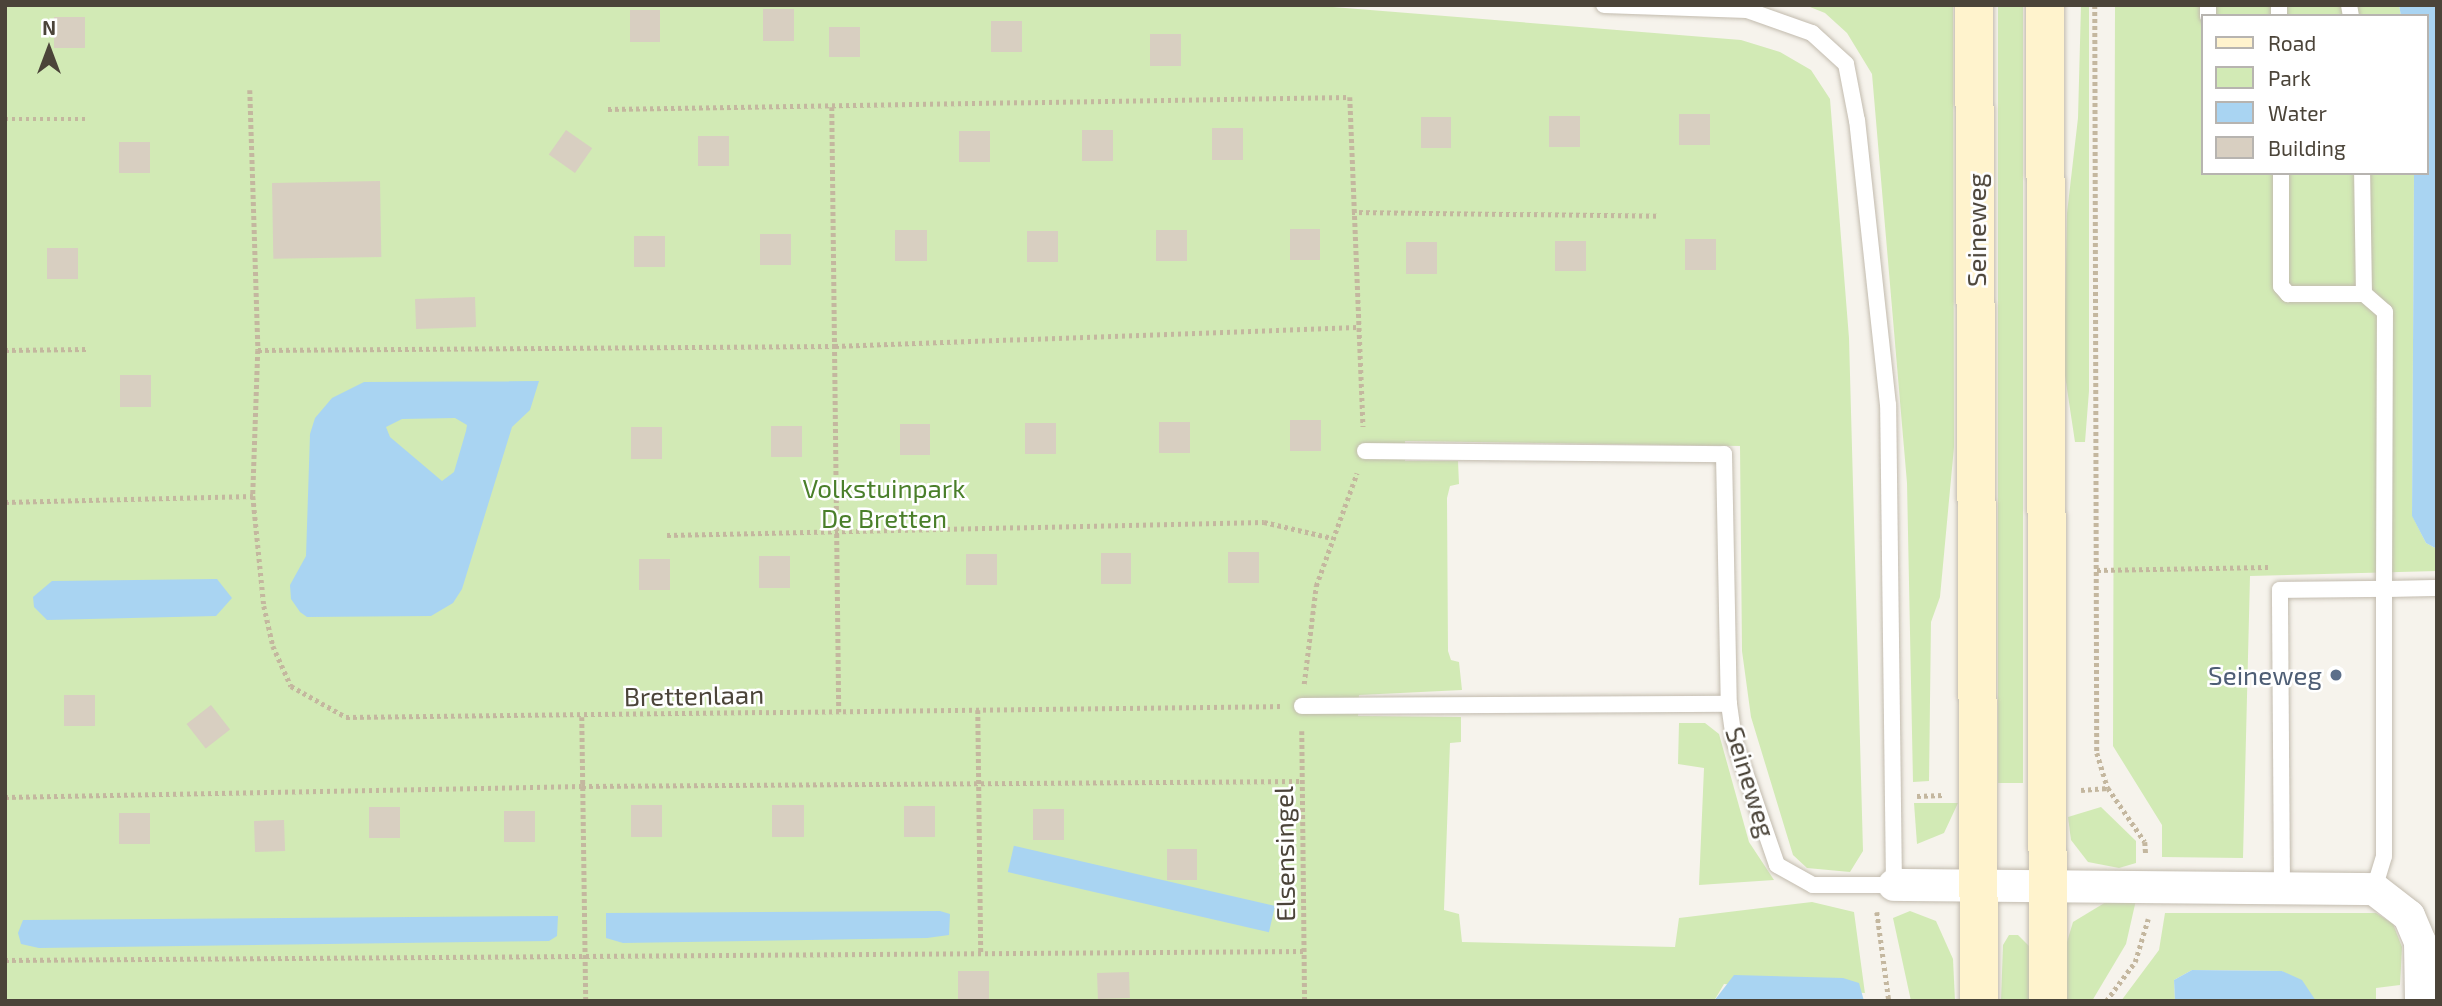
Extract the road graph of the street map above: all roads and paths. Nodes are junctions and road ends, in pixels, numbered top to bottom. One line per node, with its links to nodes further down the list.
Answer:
1 (1604, 5): 5 (lane)
2 (1974, 5): 41 (main road, Seineweg)
3 (2045, 5): 42 (main road)
4 (2095, 5): 28 (path)
5 (1640, 7): 40 (lane)
6 (250, 90): 20 (path, Brettenlaan)
7 (832, 107): 8 (path); 13 (path); 17 (path)
8 (608, 109)
9 (5, 119): 10 (path)
10 (87, 119)
11 (2280, 175): 15 (lane)
12 (2362, 175): 15 (lane)
13 (1352, 212): 14 (path); 16 (path)
14 (1661, 215)
15 (2364, 294): 30 (lane)
16 (1357, 327): 17 (path); 21 (path)
17 (835, 346): 20 (path); 24 (path)
18 (87, 349): 19 (path)
19 (5, 350)
20 (258, 350): 22 (path, Brettenlaan)
21 (1365, 451): 26 (path, Elsensingel); 31 (lane, Seineweg)
22 (253, 496): 23 (path); 35 (path, Brettenlaan)
23 (5, 502)
24 (834, 531): 25 (path); 26 (path); 34 (path)
25 (667, 534)
26 (1332, 538): 32 (path, Elsensingel)
27 (2280, 568): 28 (path)
28 (2097, 570): 43 (path)
29 (2437, 588): 30 (lane)
30 (2384, 589): 44 (lane); 45 (lane)
31 (1728, 704): 32 (lane); 40 (lane, Seineweg)
32 (1302, 706): 33 (path, Brettenlaan); 36 (path, Elsensingel)
33 (978, 710): 34 (path, Brettenlaan); 37 (path)
34 (839, 712): 35 (path, Brettenlaan)
35 (582, 717): 38 (path)
36 (1302, 781): 37 (path); 46 (path, Elsensingel)
37 (978, 783): 38 (path); 47 (path)
38 (582, 786): 39 (path); 48 (path)
39 (5, 797)
40 (1894, 885): 41 (street); 52 (path)
41 (1979, 886): 42 (street); 53 (main road, Seineweg)
42 (2049, 887): 43 (street); 54 (main road)
43 (2150, 887): 44 (street); 55 (path)
44 (2282, 888): 45 (street)
45 (2374, 889): 56 (street)
46 (1305, 951): 47 (path); 51 (path, Elsensingel)
47 (981, 954): 48 (path)
48 (587, 957): 49 (path); 50 (path)
49 (5, 960)
50 (586, 1001)
51 (1305, 1001)
52 (1889, 1001)
53 (1979, 1001)
54 (2049, 1001)
55 (2106, 1001)
56 (2421, 1001)

